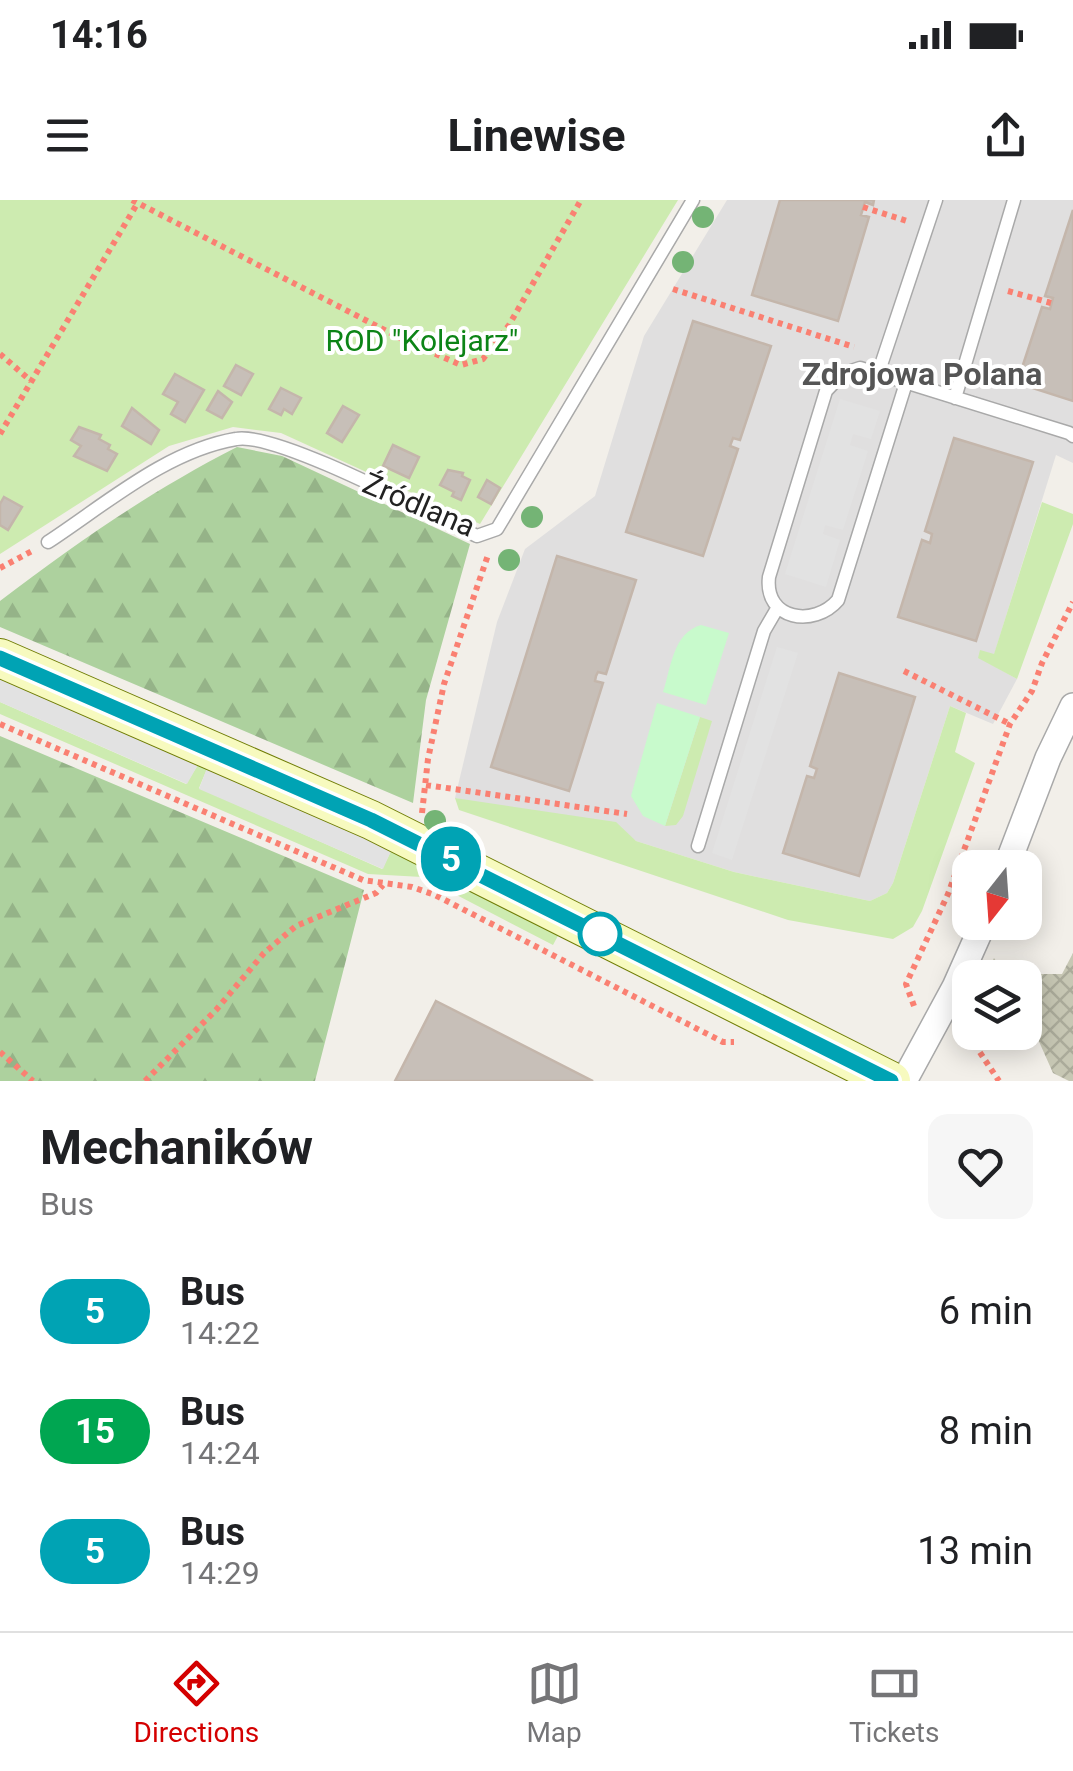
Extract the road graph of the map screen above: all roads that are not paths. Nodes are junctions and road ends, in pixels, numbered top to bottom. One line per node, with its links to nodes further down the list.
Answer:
1 (693, 200): 8 (lane, Źródlana)
2 (936, 200): 4 (lane)
3 (1014, 200): 6 (lane)
4 (878, 374): 5 (lane); 9 (lane)
5 (906, 382): 6 (lane); 9 (lane)
6 (955, 398): 7 (lane)
7 (1073, 436)
8 (48, 542)
9 (778, 607): 12 (lane)
10 (0, 658): 15 (street)
11 (1073, 706): 13 (street)
12 (698, 846)
13 (1013, 850)
14 (976, 940): 16 (street)
15 (891, 1081)
16 (904, 1081)

